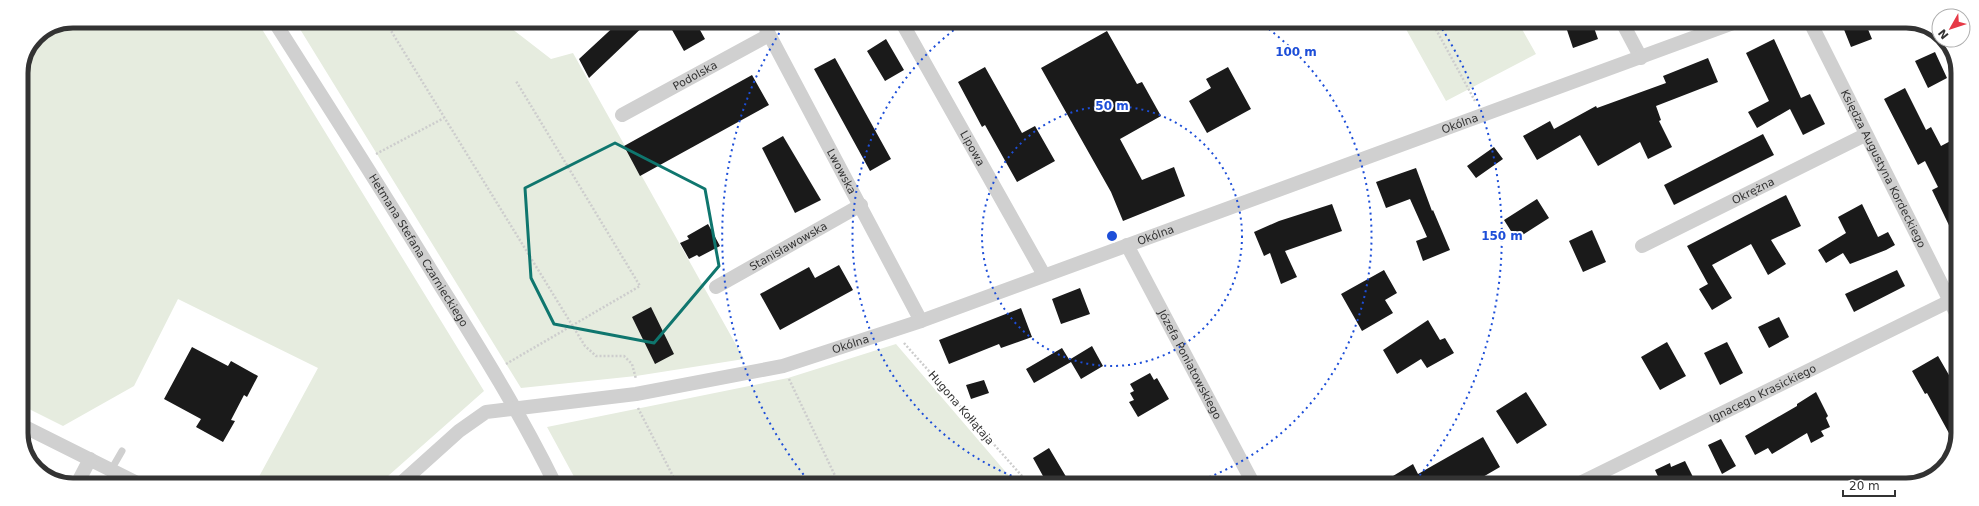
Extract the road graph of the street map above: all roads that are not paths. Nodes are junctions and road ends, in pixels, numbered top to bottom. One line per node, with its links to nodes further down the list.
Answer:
1 (279, 28): 18 (street, Hetmana Stefana Czarnieckiego)
2 (766, 28): 7 (street, Lwowska)
3 (905, 28): 14 (street, Lipowa)
4 (1625, 28): 8 (street)
5 (1720, 28): 8 (street, Okólna)
6 (1813, 28): 10 (street, Księdza Augustyna Kordeckiego)
7 (769, 35): 9 (street, Podolska); 11 (street, Lwowska)
8 (1641, 58): 12 (street, Okólna)
9 (622, 115)
10 (1865, 135): 13 (street, Okrężna); 16 (street, Księdza Augustyna Kordeckiego)
11 (861, 206): 15 (street, Stanisławowska); 17 (street, Lwowska)
12 (1127, 245): 14 (street, Okólna); 27 (street, Józefa Poniatowskiego)
13 (1642, 246)
14 (1044, 276): 17 (street, Okólna)
15 (716, 287)
16 (1950, 301): 28 (street, Ignacego Krasickiego)
17 (921, 321): 18 (street, Okólna)
18 (514, 407): 25 (street, Okólna); 26 (street, Hetmana Stefana Czarnieckiego)
19 (28, 428): 21 (street)
20 (122, 451): 22 (lane)
21 (90, 459): 22 (street); 23 (street)
22 (111, 470): 24 (street)
23 (79, 478)
24 (127, 478)
25 (407, 478)
26 (552, 478)
27 (1250, 478)
28 (1590, 478)

